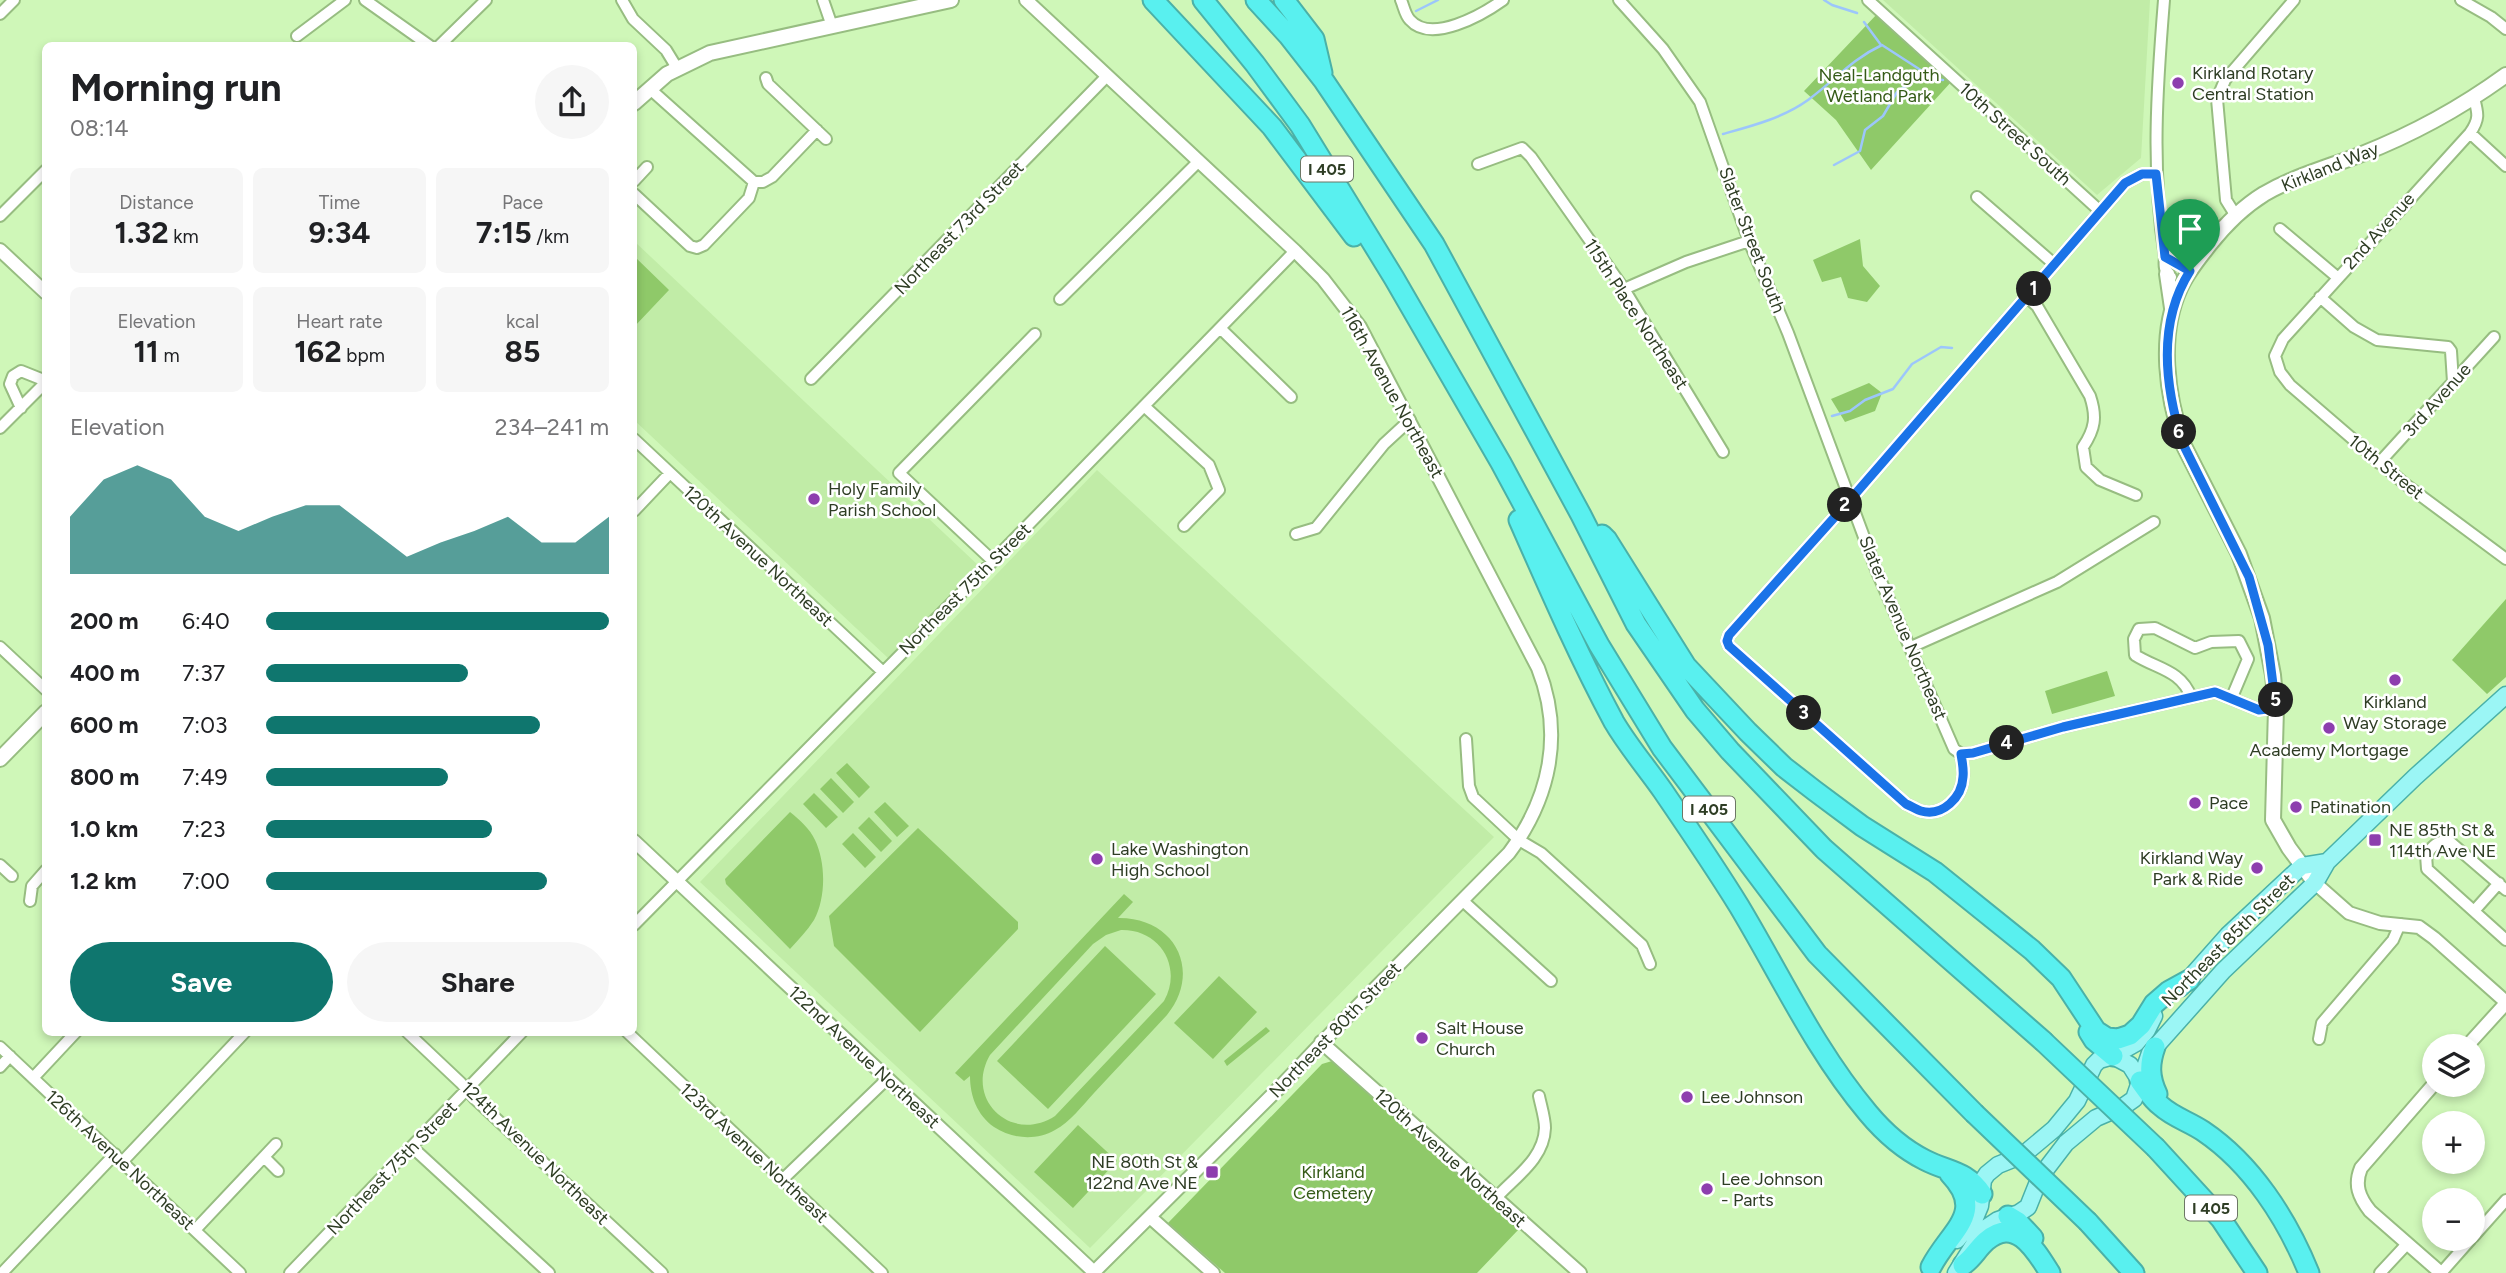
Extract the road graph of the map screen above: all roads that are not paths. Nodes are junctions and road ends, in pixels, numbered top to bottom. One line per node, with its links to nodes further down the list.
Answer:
1 (14, 0): 20 (street)
2 (345, 0): 23 (street)
3 (365, 0): 24 (street)
4 (486, 0): 25 (street)
5 (823, 0): 21 (street)
6 (1026, 0): 28 (street, 116th Avenue Northeast)
7 (1153, 0): 58 (highway)
8 (1203, 0): 58 (highway, I 405)
9 (1256, 0): 30 (highway, I 405)
10 (1284, 0): 30 (highway)
11 (1401, 0): 12 (street)
12 (1503, 0)
13 (1619, 0): 51 (street, Slater Street South)
14 (1868, 0): 47 (street, 10th Street South)
15 (2164, 0): 42 (street)
16 (2294, 0): 49 (street)
17 (2461, 0): 22 (street)
18 (625, 1): 26 (street)
19 (944, 1): 21 (main road)
20 (0, 14)
21 (832, 26): 26 (main road)
22 (2506, 29)
23 (297, 36)
24 (424, 42)
25 (443, 42)
26 (677, 68): 31 (main road)
27 (2506, 75): 32 (main road, Kirkland Way)
28 (1107, 76): 37 (street, 116th Avenue Northeast); 70 (street, Northeast 73rd Street)
29 (766, 79): 34 (street)
30 (1325, 80): 87 (highway, I 405)
31 (649, 88): 33 (main road); 44 (street)
32 (2474, 98): 35 (street); 49 (main road, Kirkland Way)
33 (637, 100)
34 (817, 130): 36 (street); 44 (street)
35 (2470, 133): 39 (street); 57 (street, 2nd Avenue)
36 (826, 139)
37 (1199, 161): 53 (street, 116th Avenue Northeast); 64 (street)
38 (1478, 164): 61 (street, 115th Place Northeast)
39 (2506, 166)
40 (647, 167): 43 (street)
41 (42, 174): 48 (street)
42 (2156, 174): 47 (street); 54 (street)
43 (637, 178)
44 (754, 182): 45 (street)
45 (637, 197)
46 (1977, 197): 55 (street)
47 (2100, 211): 55 (street)
48 (0, 216)
49 (2236, 216): 59 (main road, Kirkland Way)
50 (2280, 229): 57 (street)
51 (1749, 241): 61 (street); 85 (street, Slater Street South)
52 (0, 250): 60 (street)
53 (1294, 251): 66 (street, Northeast 75th Street); 77 (street, 116th Avenue Northeast)
54 (2165, 257): 56 (street); 59 (street)
55 (2054, 264): 62 (street)
56 (2167, 274): 59 (street); 65 (main road)
57 (2337, 277): 63 (street, 2nd Avenue)
58 (1394, 278): 81 (highway, I 405)
59 (2186, 278): 65 (main road, Kirkland Way)
60 (42, 289)
61 (1624, 289): 80 (street, 115th Place Northeast)
62 (2027, 297): 84 (street); 85 (street)
63 (2320, 297): 69 (street, 2nd Avenue); 72 (street)
64 (1060, 299)
65 (2172, 310): 100 (main road, Kirkland Way)
66 (1220, 328): 74 (street); 75 (street, Northeast 75th Street)
67 (1035, 334): 92 (street)
68 (2494, 337): 72 (street, 3rd Avenue)
69 (2276, 364): 82 (street, 10th Street)
70 (811, 379)
71 (42, 380): 76 (street)
72 (2453, 382): 82 (street, 3rd Avenue)
73 (42, 386): 76 (street)
74 (1291, 397)
75 (1144, 406): 89 (street); 92 (street, Northeast 75th Street)
76 (21, 408): 78 (street)
77 (1410, 420): 90 (street); 105 (street, 116th Avenue Northeast)
78 (0, 428)
79 (637, 442): 83 (street, 120th Avenue Northeast)
80 (1723, 452)
81 (1501, 463): 152 (highway); 177 (highway, I 405, bridge)
82 (2379, 463): 91 (street, 10th Street)
83 (670, 473): 86 (street); 95 (street, 120th Avenue Northeast)
84 (2136, 495)
85 (1850, 500): 94 (street, Slater Avenue Northeast); 103 (street)
86 (637, 508)
87 (1581, 515): 127 (highway); 178 (highway, I 405, bridge)
88 (2154, 522): 94 (street)
89 (1184, 526)
90 (1296, 534)
91 (2506, 559)
92 (993, 561): 95 (street, Northeast 75th Street)
93 (0, 647): 96 (street)
94 (1911, 647): 103 (street, Slater Avenue Northeast)
95 (883, 672): 113 (street, Northeast 75th Street)
96 (42, 686)
97 (2506, 695): 108 (main road, Northeast 85th Street)
98 (2191, 697): 99 (street); 99 (street); 103 (street)
99 (2232, 697): 100 (street)
100 (2276, 708): 110 (main road, Kirkland Way)
101 (42, 716): 104 (main road)
102 (1466, 739): 106 (street)
103 (1961, 754)
104 (0, 759)
105 (1549, 769): 106 (street, Northeast 80th Street)
106 (1519, 840): 117 (street, Northeast 80th Street); 122 (street)
107 (637, 844): 113 (street, 122nd Avenue Northeast)
108 (2327, 862): 110 (main road, Northeast 85th Street); 114 (main road, Northeast 85th Street)
109 (0, 865): 112 (street)
110 (2302, 866): 114 (main road, Kirkland Way); 123 (main road); 124 (main road, Northeast 85th Street)
111 (42, 875): 116 (street)
112 (12, 876)
113 (677, 881): 119 (street, Northeast 75th Street); 142 (street, 122nd Avenue Northeast)
114 (2315, 883): 120 (street); 123 (main road, Northeast 85th Street)
115 (2502, 886): 118 (street); 118 (street)
116 (30, 901)
117 (1463, 901): 125 (street); 135 (street, Northeast 80th Street)
118 (2474, 911): 121 (street)
119 (637, 922)
120 (2400, 924): 126 (street); 134 (street)
121 (2506, 940)
122 (1650, 964)
123 (2223, 971): 137 (main road, Northeast 85th Street)
124 (2189, 980): 127 (highway); 139 (main road, Northeast 85th Street)
125 (1551, 981)
126 (2506, 1002): 128 (street)
127 (2078, 1006): 139 (highway)
128 (2478, 1034)
129 (72, 1036): 141 (street)
130 (241, 1036): 150 (street)
131 (411, 1036): 144 (street, 124th Avenue Northeast)
132 (518, 1036): 144 (street, Northeast 75th Street)
133 (631, 1036): 154 (street, 123rd Avenue Northeast)
134 (2319, 1038)
135 (1321, 1042): 156 (street, 120th Avenue Northeast); 159 (street, Northeast 80th Street)
136 (0, 1047): 138 (street, 126th Avenue Northeast)
137 (2155, 1047): 143 (main road, Northeast 85th Street); 147 (highway)
138 (10, 1056): 140 (street); 141 (street, 126th Avenue Northeast)
139 (2113, 1056): 143 (main road); 155 (main road, Northeast 85th Street)
140 (0, 1066)
141 (33, 1078): 150 (street, 126th Avenue Northeast)
142 (887, 1079): 154 (street); 173 (street, 122nd Avenue Northeast)
143 (2140, 1081): 147 (highway); 158 (main road, Northeast 85th Street)
144 (467, 1089): 149 (street, Northeast 75th Street); 171 (street, 124th Avenue Northeast)
145 (1539, 1096): 156 (street)
146 (2423, 1097): 162 (street)
147 (2182, 1119): 179 (highway)
148 (276, 1144): 151 (street)
149 (412, 1147): 169 (street, Northeast 75th Street); 170 (street)
150 (119, 1157): 161 (street, 126th Avenue Northeast); 167 (street)
151 (264, 1157): 153 (street); 161 (street)
152 (1944, 1168): 155 (highway); 166 (highway)
153 (278, 1171)
154 (782, 1180): 172 (street, 123rd Avenue Northeast)
155 (1982, 1194): 158 (main road); 166 (main road, Northeast 85th Street)
156 (1496, 1198): 175 (street, 120th Avenue Northeast)
157 (2506, 1200): 160 (street)
158 (2008, 1216): 163 (highway); 165 (main road, Northeast 85th Street)
159 (1150, 1217): 173 (street, Northeast 80th Street); 174 (street)
160 (2485, 1223)
161 (195, 1230): 168 (street, 126th Avenue Northeast)
162 (2407, 1244): 180 (street); 181 (street)
163 (2036, 1250): 165 (highway); 176 (highway)
164 (2460, 1251): 181 (street)
165 (1959, 1269)
166 (1928, 1270)
167 (2, 1273)
168 (240, 1273)
169 (290, 1273)
170 (549, 1273)
171 (662, 1273)
172 (882, 1273)
173 (1094, 1273)
174 (1213, 1273)
175 (1580, 1273)
176 (2050, 1273)
177 (2134, 1273)
178 (2257, 1273)
179 (2309, 1273)
180 (2381, 1273)
181 (2441, 1273)

